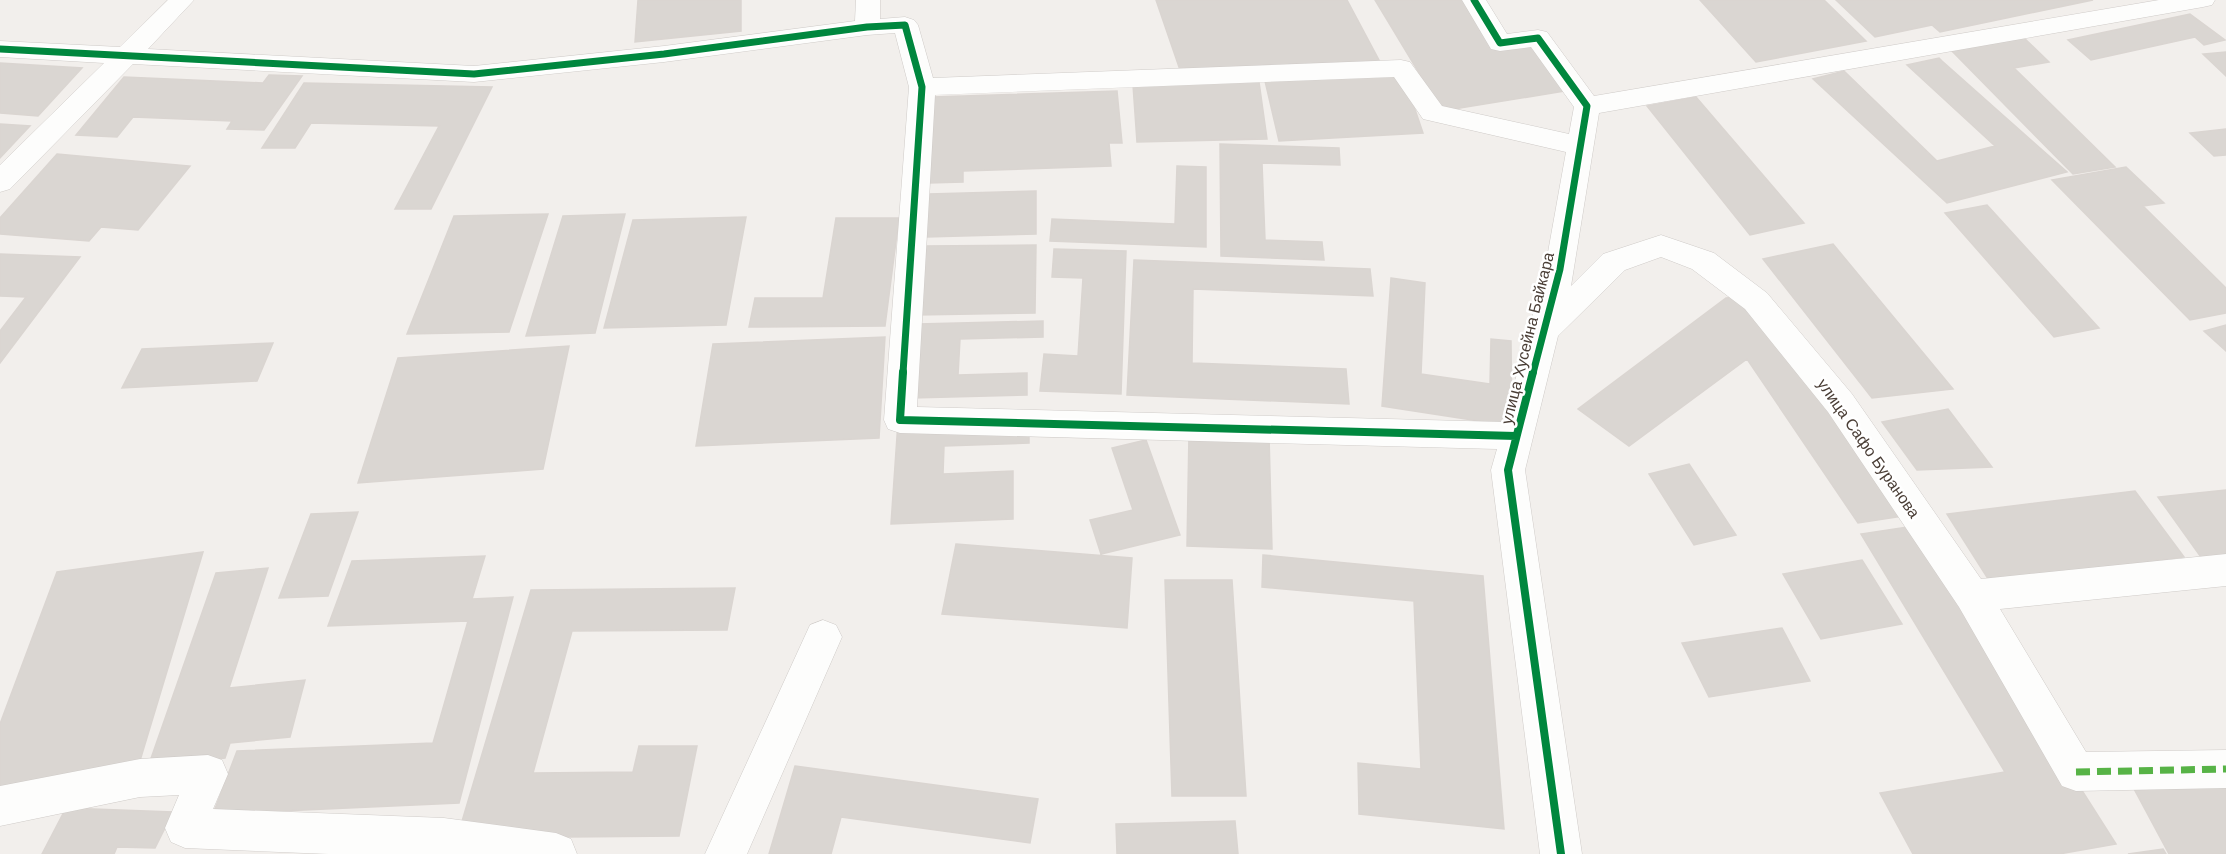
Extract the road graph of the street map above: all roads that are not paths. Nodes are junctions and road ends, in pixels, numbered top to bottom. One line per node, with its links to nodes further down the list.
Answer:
1 (182, 0): 6 (street)
2 (1474, 0): 8 (street)
3 (2203, 0): 8 (street)
4 (868, 14): 6 (street); 7 (street)
5 (0, 48): 6 (street)
6 (128, 56): 10 (street)
7 (922, 87): 9 (street); 13 (street)
8 (1587, 106): 9 (street, улица Хусейна Байкара)
9 (1580, 146): 12 (street, улица Хусейна Байкара)
10 (0, 182)
11 (1703, 261): 12 (street, улица Хусейна Байкара); 15 (street, улица Сафо Буранова)
12 (1545, 330): 13 (street, улица Хусейна Байкара)
13 (1516, 436): 21 (street, улица Хусейна Байкара)
14 (2226, 570): 15 (street)
15 (1972, 596): 17 (street, улица Сафо Буранова)
16 (823, 638): 20 (street)
17 (2226, 769)
18 (0, 806): 19 (street)
19 (556, 854)
20 (726, 854)
21 (1561, 854)

